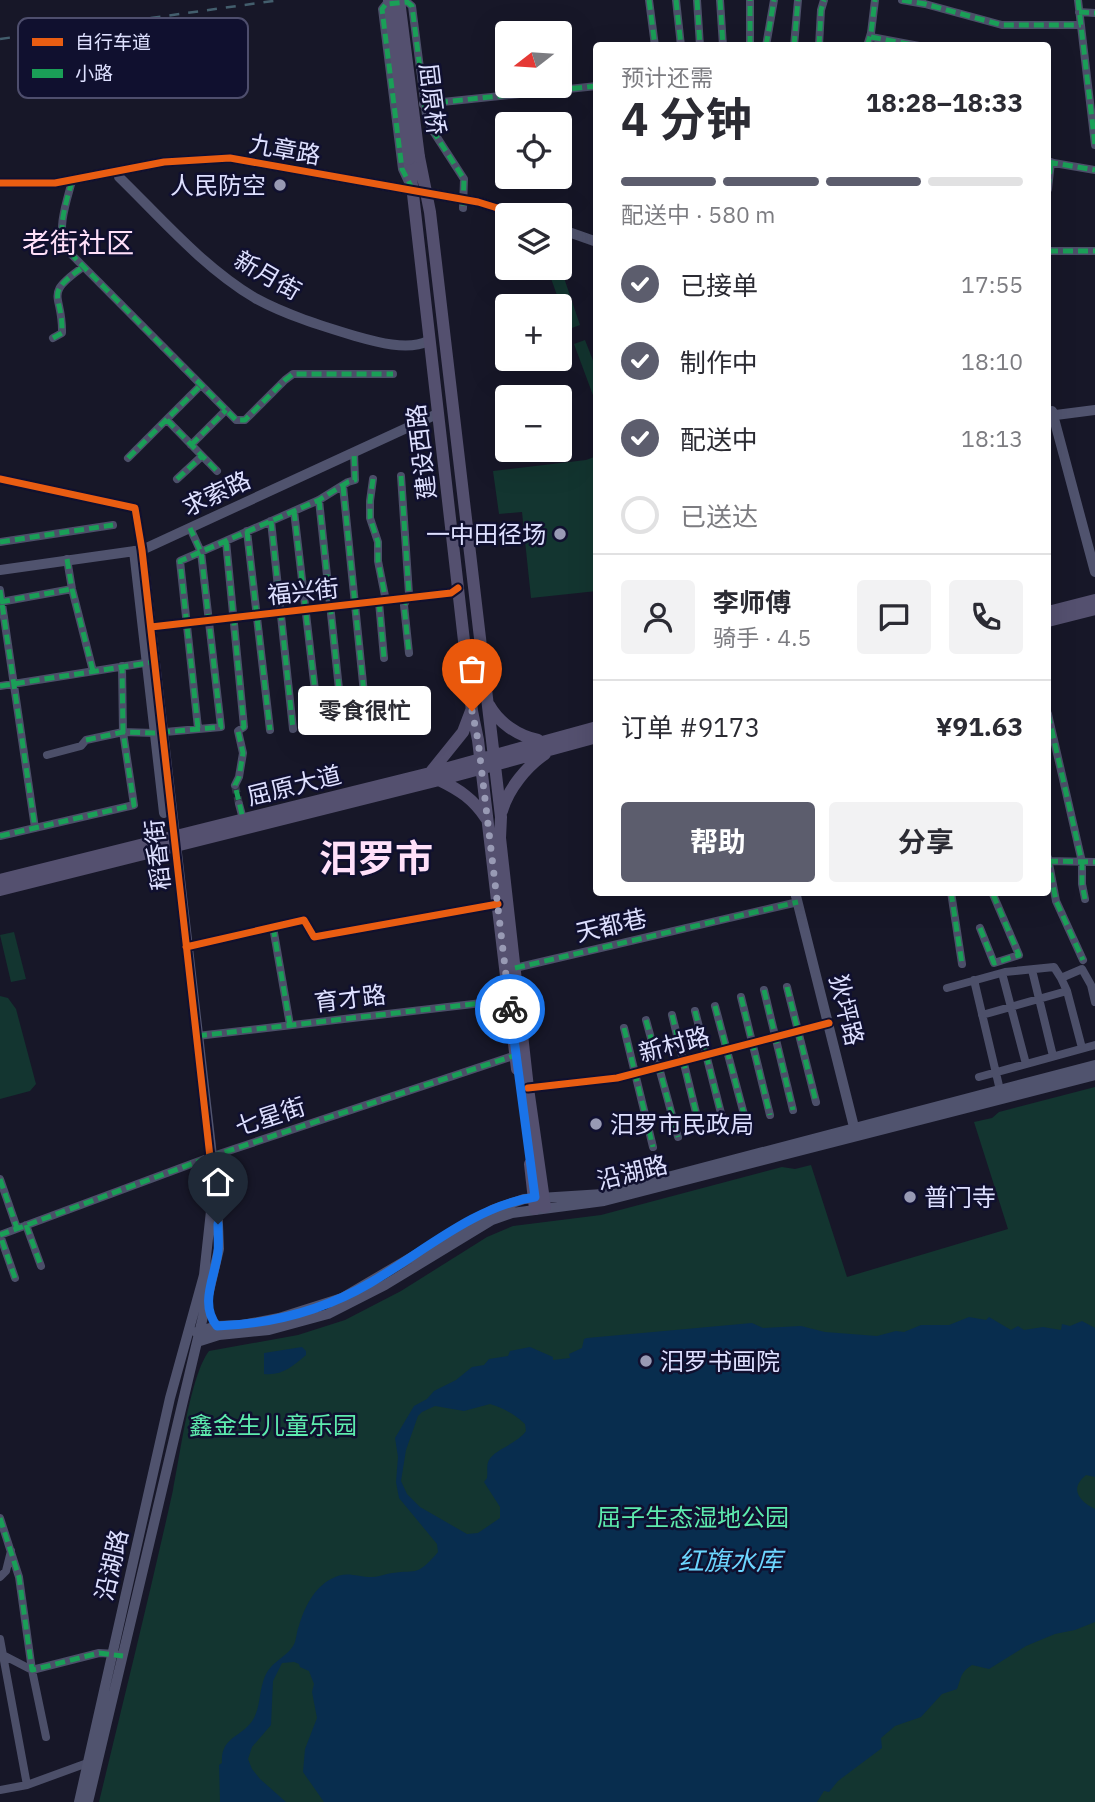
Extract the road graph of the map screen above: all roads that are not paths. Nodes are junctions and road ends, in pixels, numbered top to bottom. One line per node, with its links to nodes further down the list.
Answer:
1 (400, 0): 29 (main road, 屈原桥, bridge)
2 (649, 0): 18 (street)
3 (676, 0): 19 (street)
4 (697, 0): 20 (street)
5 (720, 0): 21 (street)
6 (750, 0): 22 (street)
7 (774, 0): 23 (street)
8 (798, 0): 24 (street)
9 (824, 0): 25 (street)
10 (874, 0): 17 (street)
11 (902, 0): 16 (street)
12 (1078, 0): 14 (street)
13 (387, 2): 27 (street); 29 (main road, 屈原桥, bridge); 35 (street)
14 (1079, 12): 15 (street); 16 (street)
15 (1095, 13)
16 (1081, 26): 28 (street)
17 (869, 41)
18 (654, 42)
19 (681, 42)
20 (700, 42)
21 (723, 42)
22 (750, 42)
23 (767, 42)
24 (794, 42)
25 (819, 42)
26 (593, 86): 27 (street)
27 (423, 104): 37 (street)
28 (1095, 145)
29 (414, 158): 35 (main road, 屈原桥); 36 (main road, 屈原桥)
30 (1051, 162): 31 (street)
31 (1095, 170)
32 (120, 177): 33 (street, 九章路); 35 (street, 九章路); 48 (street, 新月街)
33 (72, 183): 34 (street, 九章路); 35 (street, 九章路); 46 (street)
34 (0, 185)
35 (413, 194): 36 (street, 九章路); 48 (main road, 建设西路)
36 (428, 199): 37 (street, 九章路); 106 (main road, 建设西路)
37 (464, 204): 38 (street); 39 (street)
38 (495, 207)
39 (495, 213)
40 (572, 233): 42 (street)
41 (572, 240): 43 (street)
42 (593, 241)
43 (593, 247)
44 (1051, 251): 45 (street)
45 (1095, 251)
46 (83, 267): 47 (street); 50 (street)
47 (53, 338)
48 (428, 341): 54 (main road, 建设西路)
49 (393, 374): 52 (street)
50 (201, 385): 52 (street); 56 (street)
51 (1095, 408): 53 (street)
52 (226, 410): 57 (street)
53 (1051, 413)
54 (437, 414): 58 (street, 求索路); 81 (main road, 建设西路)
55 (1051, 417): 79 (street)
56 (167, 421): 57 (street); 60 (street)
57 (191, 445): 59 (street)
58 (354, 453): 66 (street); 71 (street, 求索路)
59 (202, 456): 61 (street); 64 (street)
60 (128, 458)
61 (217, 471)
62 (401, 476): 83 (street)
63 (0, 479): 75 (street)
64 (177, 479)
65 (373, 479): 85 (street)
66 (343, 486): 67 (street); 87 (street)
67 (319, 500): 68 (street); 88 (street)
68 (295, 511): 69 (street); 90 (street)
69 (271, 521): 72 (street); 92 (street)
70 (113, 524): 74 (street)
71 (190, 528): 75 (street, 求索路); 76 (street)
72 (247, 531): 73 (street); 93 (street)
73 (226, 541): 76 (street); 94 (street)
74 (0, 542)
75 (138, 550): 77 (street, 求索路); 98 (street, 稻香街); 101 (street)
76 (201, 552): 96 (street); 97 (street)
77 (68, 559): 78 (street, 求索路); 80 (street)
78 (0, 570)
79 (1095, 572)
80 (72, 589): 86 (street); 103 (street)
81 (458, 589): 83 (street, 福兴街); 109 (main road, 建设西路)
82 (0, 590): 86 (street)
83 (408, 598): 85 (street, 福兴街); 99 (street)
84 (1095, 600): 91 (main road)
85 (383, 601): 87 (street, 福兴街); 100 (street)
86 (1, 602): 104 (street)
87 (355, 604): 88 (street, 福兴街); 107 (street)
88 (330, 607): 90 (street, 福兴街); 108 (street)
89 (1095, 609): 95 (main road)
90 (306, 610): 92 (street, 福兴街); 110 (street)
91 (1051, 611)
92 (281, 612): 93 (street, 福兴街); 114 (street)
93 (257, 615): 94 (street, 福兴街); 115 (street)
94 (233, 618): 96 (street, 福兴街); 123 (street)
95 (1051, 620)
96 (209, 621): 97 (street, 福兴街); 112 (street)
97 (187, 623): 98 (street, 福兴街); 112 (street)
98 (151, 627): 101 (street, 稻香街)
99 (409, 653)
100 (384, 658)
101 (150, 662): 102 (street); 117 (street, 稻香街)
102 (122, 666): 103 (street); 116 (street)
103 (93, 671): 104 (street)
104 (14, 684): 105 (street); 128 (street)
105 (0, 686)
106 (486, 698): 119 (main road); 121 (main road, 建设西路)
107 (365, 703)
108 (341, 708)
109 (472, 711): 121 (main road, 建设西路); 122 (main road)
110 (319, 725)
111 (1051, 727): 132 (street)
112 (198, 728): 117 (street)
113 (593, 728): 119 (main road, 屈原大道)
114 (293, 729)
115 (270, 730)
116 (123, 732): 117 (street); 120 (street); 128 (street)
117 (158, 732): 130 (street, 稻香街)
118 (593, 738): 119 (main road, 屈原大道)
119 (549, 744): 121 (main road, 屈原大道); 125 (main road)
120 (47, 755)
121 (487, 761): 122 (main road, 屈原大道); 125 (main road, 建设西路); 127 (main road, 建设西路)
122 (434, 776): 126 (main road, 屈原大道); 127 (main road); 130 (main road, 屈原大道)
123 (235, 785)
124 (239, 804): 126 (street)
125 (501, 817): 147 (main road, 建设西路)
126 (243, 819): 130 (main road, 屈原大道)
127 (486, 819): 141 (main road, 建设西路)
128 (35, 828): 129 (street)
129 (0, 836)
130 (172, 842): 135 (main road, 屈原大道); 136 (main road, 屈原大道); 144 (street, 稻香街); 198 (street)
131 (1051, 860): 132 (street)
132 (1083, 862): 133 (street); 140 (street)
133 (1095, 862)
134 (1051, 875): 145 (street)
135 (0, 880)
136 (0, 890)
137 (952, 896): 146 (street)
138 (994, 896): 143 (street)
139 (797, 897): 147 (street, 天都巷); 166 (street, 狄坪路)
140 (1085, 899)
141 (498, 904): 142 (street); 158 (main road, 建设西路)
142 (273, 927): 144 (street); 167 (street)
143 (980, 928)
144 (186, 947): 170 (street, 稻香街)
145 (1083, 960)
146 (962, 964)
147 (515, 968): 187 (main road, 建设西路)
148 (1032, 970): 149 (street); 150 (street); 157 (street)
149 (1002, 973): 151 (street); 161 (street)
150 (1061, 978): 155 (street); 159 (street)
151 (974, 980): 153 (street); 164 (street)
152 (787, 987): 169 (street)
153 (947, 988)
154 (764, 990): 171 (street)
155 (1067, 992): 157 (street); 174 (street)
156 (741, 997): 172 (street)
157 (1040, 999): 161 (street); 178 (street)
158 (508, 1000): 167 (street, 育才路); 176 (main road, 建设西路)
159 (1095, 1002)
160 (716, 1006): 175 (street)
161 (1011, 1007): 164 (street); 180 (street)
162 (695, 1011): 177 (street)
163 (672, 1015): 179 (street)
164 (982, 1015): 183 (street)
165 (646, 1020): 182 (street)
166 (829, 1023): 169 (street, 新村路); 195 (street, 狄坪路)
167 (290, 1025): 170 (street, 育才路)
168 (624, 1028): 184 (street)
169 (798, 1031): 171 (street, 新村路); 189 (street)
170 (197, 1037): 198 (street, 稻香街)
171 (776, 1037): 172 (street, 新村路); 190 (street)
172 (751, 1044): 175 (street, 新村路); 191 (street)
173 (1095, 1045): 174 (street)
174 (1082, 1048): 178 (street)
175 (727, 1050): 177 (street, 新村路); 192 (street)
176 (516, 1055): 198 (street, 七星街); 200 (main road, 建设西路)
177 (706, 1055): 179 (street, 新村路); 193 (street)
178 (1052, 1056): 180 (street)
179 (683, 1061): 182 (street, 新村路); 194 (street)
180 (1026, 1064): 183 (street)
181 (1095, 1065): 188 (street, 沿湖路)
182 (660, 1068): 184 (street, 新村路); 196 (street)
183 (996, 1073): 186 (street); 188 (street)
184 (635, 1074): 187 (street, 新村路); 197 (street)
185 (1095, 1074): 195 (street, 沿湖路)
186 (979, 1077)
187 (528, 1088): 200 (main road, 建设西路)
188 (1000, 1090): 195 (street, 沿湖路)
189 (816, 1102)
190 (793, 1110)
191 (769, 1115)
192 (744, 1118)
193 (724, 1125)
194 (701, 1133)
195 (855, 1133): 200 (street, 沿湖路)
196 (678, 1137)
197 (653, 1146)
198 (208, 1157): 202 (street, 七星街); 206 (street, 沿湖路); 208 (street, 沿湖路)
199 (0, 1179): 202 (street)
200 (540, 1202): 201 (street, 沿湖路)
201 (492, 1215): 207 (street, 沿湖路); 208 (street, 沿湖路)
202 (21, 1227): 203 (street, 七星街); 204 (street)
203 (0, 1235): 205 (street)
204 (41, 1266)
205 (15, 1278)
206 (207, 1304): 207 (street); 208 (street, 沿湖路)
207 (217, 1326): 208 (street, 沿湖路)
208 (194, 1336): 214 (street, 沿湖路)
209 (0, 1518): 210 (street)
210 (11, 1551): 211 (street); 215 (street)
211 (0, 1577)
212 (0, 1639): 213 (street)
213 (3, 1655): 215 (street); 218 (street)
214 (118, 1655): 215 (street); 217 (street, 沿湖路)
215 (33, 1670): 216 (street)
216 (46, 1737)
217 (93, 1761): 218 (street); 220 (street, 沿湖路); 221 (street, 沿湖路)
218 (27, 1785): 219 (street)
219 (0, 1790)
220 (79, 1802)
221 (88, 1802)

